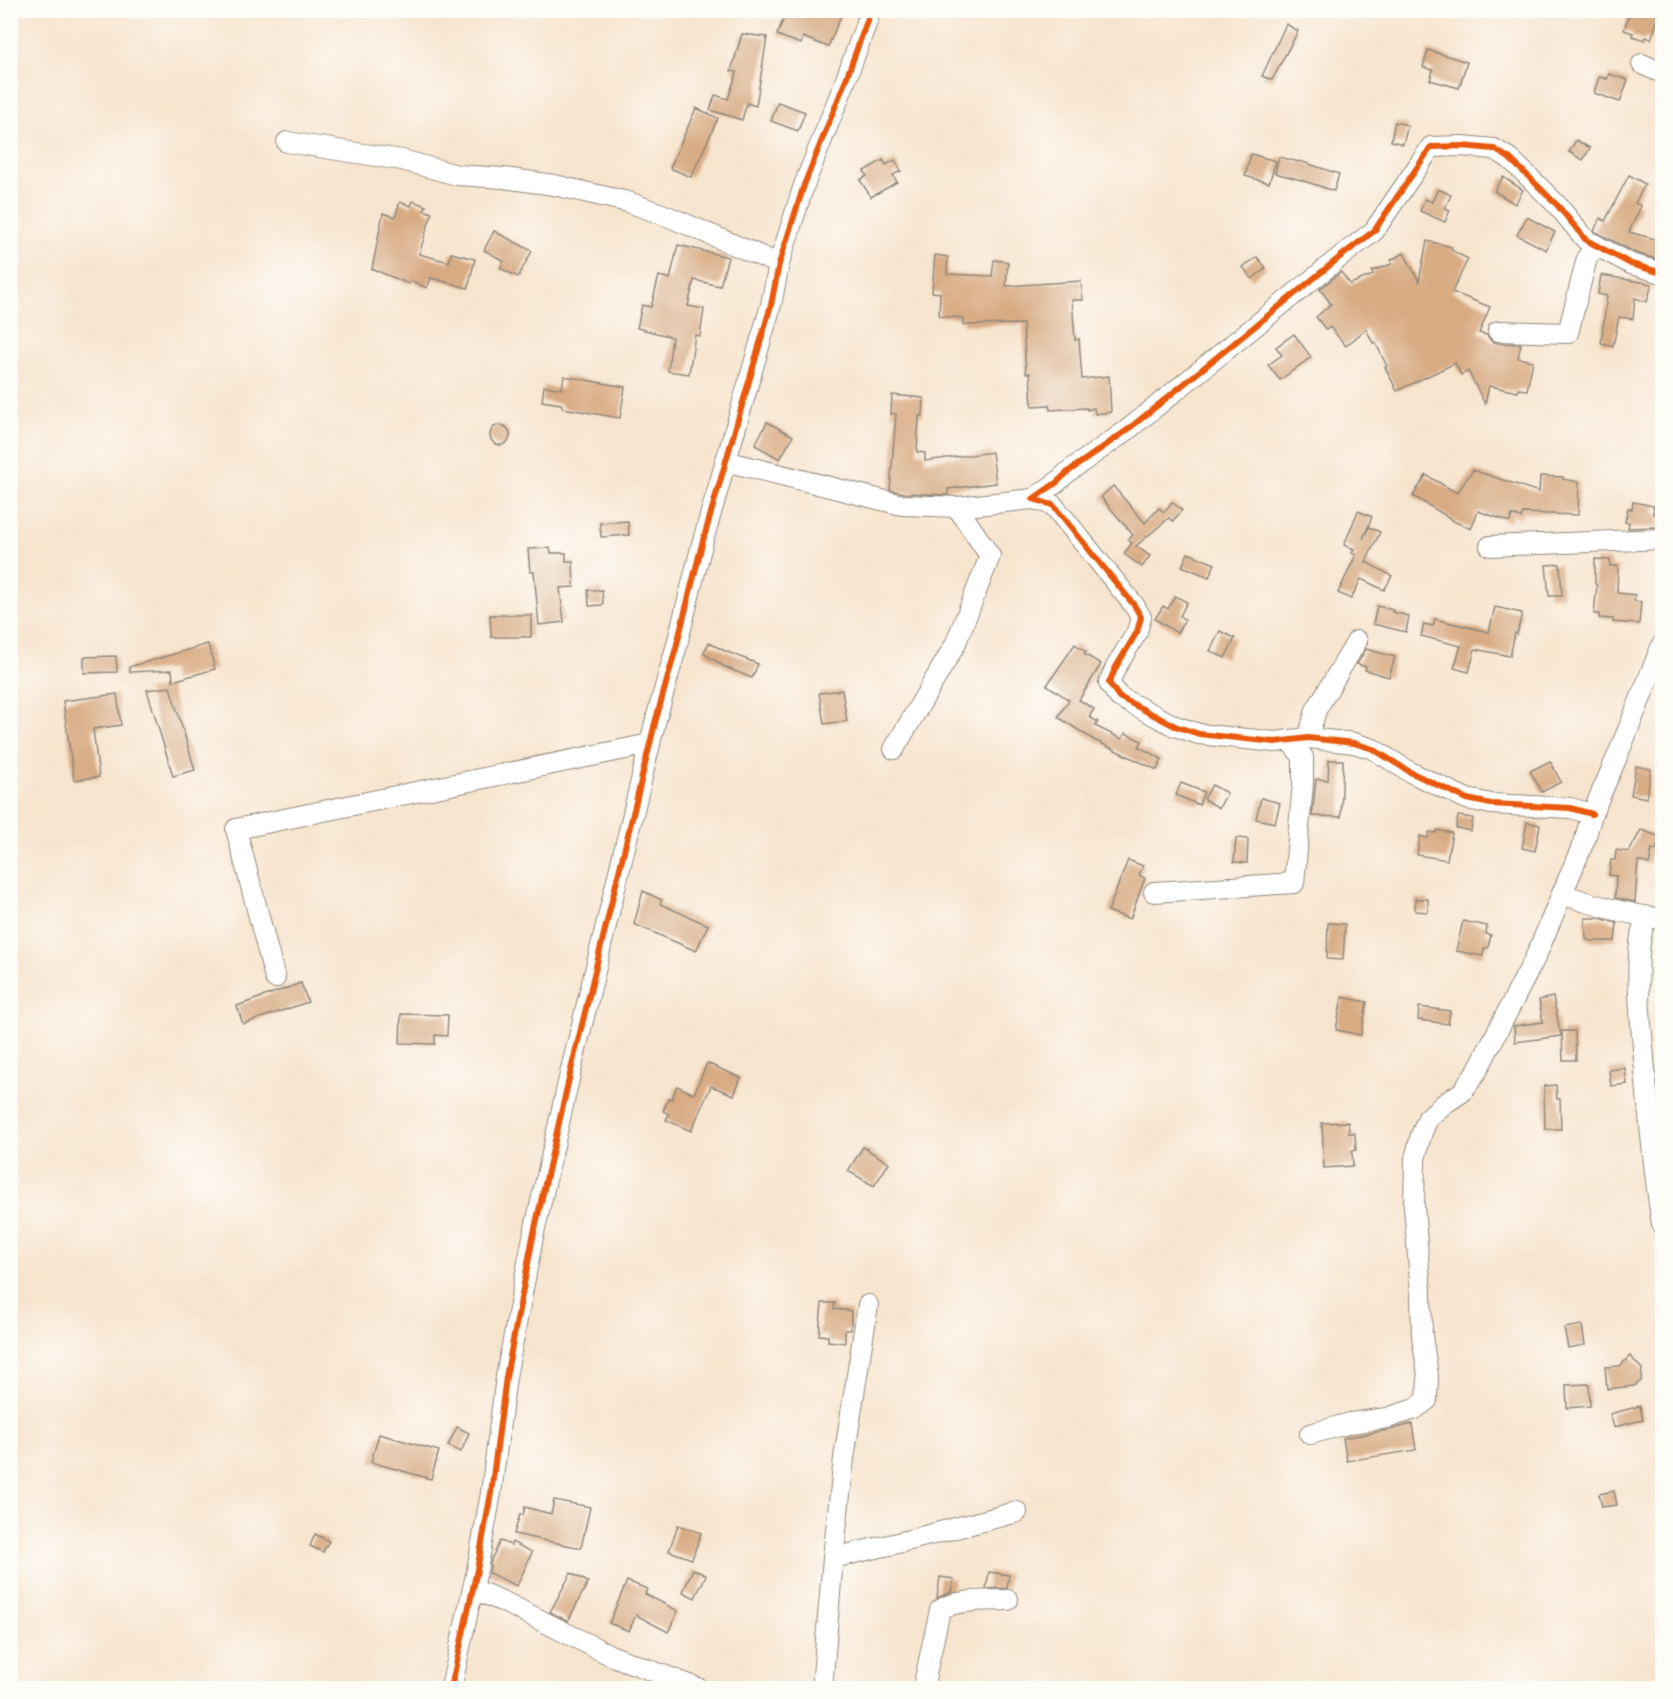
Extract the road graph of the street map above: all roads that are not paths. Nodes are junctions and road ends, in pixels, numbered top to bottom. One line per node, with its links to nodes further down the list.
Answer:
1 (871, 10): 6 (street)
2 (1642, 64): 3 (street)
3 (1662, 73)
4 (287, 142): 6 (street)
5 (1596, 245): 7 (street); 8 (street); 10 (street)
6 (779, 264): 9 (street)
7 (1662, 273)
8 (1498, 331)
9 (725, 461): 11 (street); 17 (street)
10 (1033, 499): 11 (street); 16 (street)
11 (957, 507): 18 (street)
12 (1662, 539): 13 (street)
13 (1490, 546)
14 (1358, 641): 16 (street)
15 (1662, 645): 19 (street)
16 (1299, 739): 19 (street); 20 (street)
17 (650, 744): 23 (street); 29 (street)
18 (894, 749)
19 (1592, 814): 21 (street)
20 (1154, 892)
21 (1562, 894): 22 (street); 26 (street)
22 (1654, 918): 24 (street)
23 (275, 978)
24 (1662, 1224)
25 (868, 1305): 28 (street)
26 (1310, 1434)
27 (1017, 1512): 28 (street)
28 (833, 1558): 33 (street)
29 (473, 1589): 31 (street); 32 (street)
30 (1008, 1600): 34 (street)
31 (451, 1689)
32 (698, 1689)
33 (822, 1689)
34 (924, 1689)

